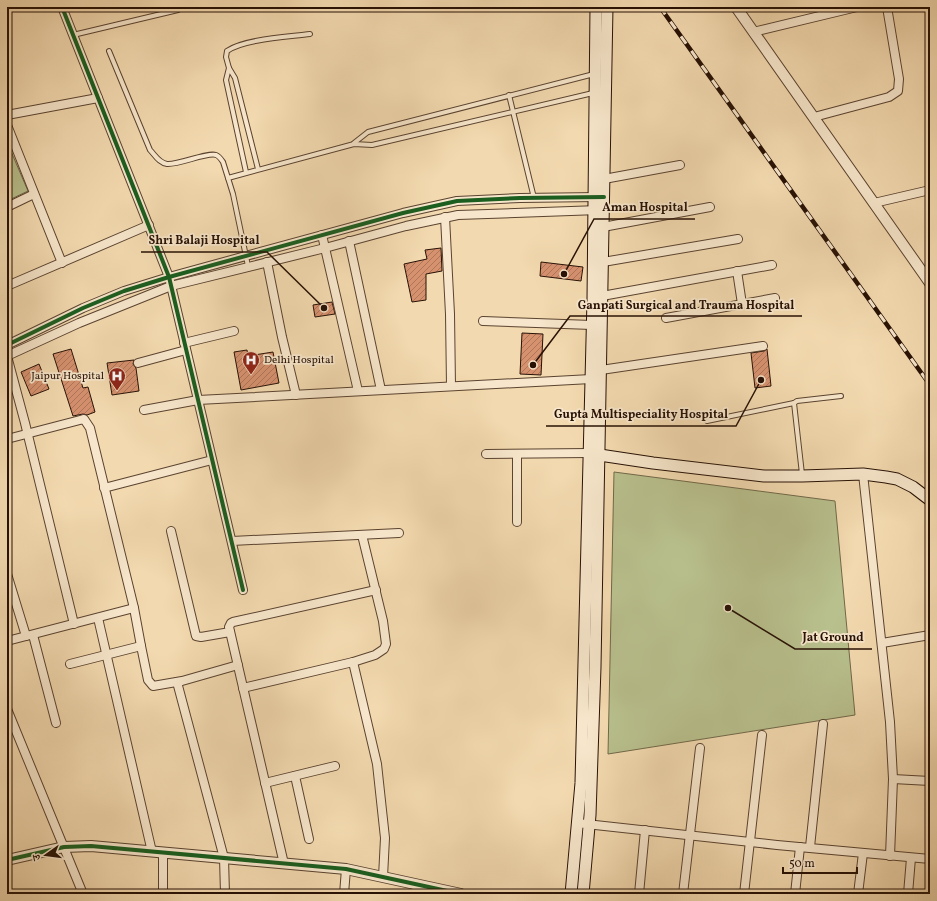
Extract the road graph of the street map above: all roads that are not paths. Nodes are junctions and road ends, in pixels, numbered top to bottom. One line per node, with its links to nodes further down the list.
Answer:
1 (62, 7): 10 (street)
2 (596, 7): 13 (main road)
3 (607, 7): 13 (main road)
4 (736, 7): 8 (street)
5 (857, 7): 8 (street)
6 (887, 7): 19 (street)
7 (178, 10): 10 (lane)
8 (753, 32): 19 (street)
9 (310, 34): 12 (lane)
10 (73, 35): 16 (street)
11 (109, 51): 25 (lane)
12 (229, 68): 23 (lane); 24 (lane)
13 (600, 73): 14 (main road); 15 (lane)
14 (600, 92): 17 (lane); 26 (main road); 29 (main road)
15 (508, 95): 17 (lane); 21 (lane)
16 (98, 98): 18 (street); 36 (street)
17 (513, 112): 21 (lane); 30 (lane)
18 (7, 115)
19 (814, 117): 31 (street)
20 (7, 124): 28 (street)
21 (354, 144): 23 (lane)
22 (680, 166): 26 (street)
23 (258, 169): 24 (lane)
24 (246, 172): 25 (lane)
25 (228, 178): 42 (lane)
26 (604, 179): 29 (main road)
27 (930, 190): 31 (street)
28 (34, 194): 32 (street); 43 (street)
29 (599, 197): 30 (street); 34 (main road)
30 (534, 198): 38 (street)
31 (874, 203): 50 (street)
32 (7, 207)
33 (710, 207): 37 (street)
34 (599, 210): 35 (street); 37 (main road); 58 (main road)
35 (445, 218): 40 (street); 67 (street)
36 (149, 226): 43 (street); 49 (street)
37 (603, 227): 45 (main road)
38 (322, 235): 41 (street); 42 (street)
39 (738, 239): 45 (street)
40 (349, 241): 41 (street); 68 (street)
41 (325, 248): 44 (street); 69 (street)
42 (245, 256): 47 (lane); 49 (street)
43 (62, 262): 51 (street)
44 (267, 262): 47 (street); 70 (street)
45 (603, 262): 53 (main road)
46 (772, 265): 48 (street)
47 (248, 266): 52 (street)
48 (737, 271): 53 (street); 55 (street)
49 (169, 277): 52 (street); 60 (street)
50 (930, 282)
51 (7, 286)
52 (171, 286): 62 (street); 63 (street)
53 (602, 296): 65 (main road)
54 (775, 298): 55 (street)
55 (742, 304): 56 (street)
56 (666, 318)
57 (482, 321): 58 (street)
58 (592, 325): 66 (main road)
59 (234, 331): 62 (street)
60 (7, 345)
61 (764, 346): 65 (street)
62 (185, 347): 64 (street); 72 (street)
63 (7, 356): 76 (street)
64 (138, 363)
65 (601, 370): 80 (main road)
66 (591, 379): 67 (street); 80 (main road)
67 (451, 386): 68 (street)
68 (381, 390): 69 (street)
69 (358, 391): 70 (street)
70 (296, 395): 72 (street)
71 (841, 396): 73 (lane)
72 (198, 400): 74 (street); 81 (street)
73 (794, 404): 75 (lane); 83 (lane)
74 (144, 410)
75 (706, 421)
76 (27, 434): 77 (street); 84 (street); 97 (street)
77 (7, 439)
78 (486, 454): 79 (street)
79 (517, 454): 80 (street); 86 (street)
80 (594, 454): 83 (main road); 92 (main road)
81 (212, 460): 84 (street); 90 (street)
82 (863, 474): 83 (main road); 85 (main road); 102 (street)
83 (802, 476)
84 (104, 488): 95 (street)
85 (930, 500)
86 (517, 522)
87 (170, 531): 98 (street)
88 (399, 533): 89 (street)
89 (362, 535): 90 (street); 94 (street)
90 (232, 541): 93 (street)
91 (7, 574): 100 (street)
92 (591, 581): 120 (main road); 121 (main road)
93 (243, 590)
94 (376, 590): 98 (street); 105 (street)
95 (134, 608): 96 (street); 103 (street)
96 (98, 618): 97 (street); 104 (street)
97 (74, 624): 100 (street)
98 (230, 632): 107 (street)
99 (930, 635): 102 (street)
100 (29, 636): 101 (street); 111 (street)
101 (7, 641)
102 (882, 643): 117 (street)
103 (141, 646): 104 (street); 108 (street)
104 (106, 655): 106 (street); 129 (street)
105 (353, 662): 109 (street); 139 (street)
106 (70, 664)
107 (238, 666): 108 (street); 109 (street)
108 (177, 682): 133 (street)
109 (243, 688): 119 (street)
110 (7, 709): 126 (street)
111 (56, 723)
112 (823, 724): 128 (street)
113 (762, 735): 125 (street)
114 (700, 748): 123 (street)
115 (335, 766): 116 (street)
116 (296, 776): 119 (street); 124 (street)
117 (893, 779): 118 (street); 132 (street)
118 (930, 781)
119 (265, 783): 137 (street)
120 (578, 823): 121 (street); 146 (main road)
121 (589, 824): 122 (street); 147 (main road)
122 (645, 830): 123 (street); 148 (street)
123 (690, 835): 125 (street); 149 (street)
124 (309, 839)
125 (750, 842): 127 (street); 150 (street)
126 (64, 847): 129 (street); 136 (street); 141 (street)
127 (800, 847): 128 (street); 151 (street)
128 (810, 847): 131 (street)
129 (152, 852): 130 (street)
130 (163, 853): 133 (street); 142 (street)
131 (862, 853): 132 (street); 152 (street)
132 (890, 856): 134 (street)
133 (224, 858): 137 (street); 143 (street)
134 (911, 858): 135 (street); 153 (street)
135 (930, 859)
136 (7, 860)
137 (284, 864): 138 (street)
138 (346, 869): 139 (street); 144 (street)
139 (384, 877): 140 (street)
140 (417, 889): 145 (street)
141 (83, 894)
142 (164, 894)
143 (226, 894)
144 (344, 894)
145 (461, 894)
146 (571, 894)
147 (583, 894)
148 (639, 894)
149 (683, 894)
150 (744, 894)
151 (795, 894)
152 (858, 894)
153 (908, 894)

